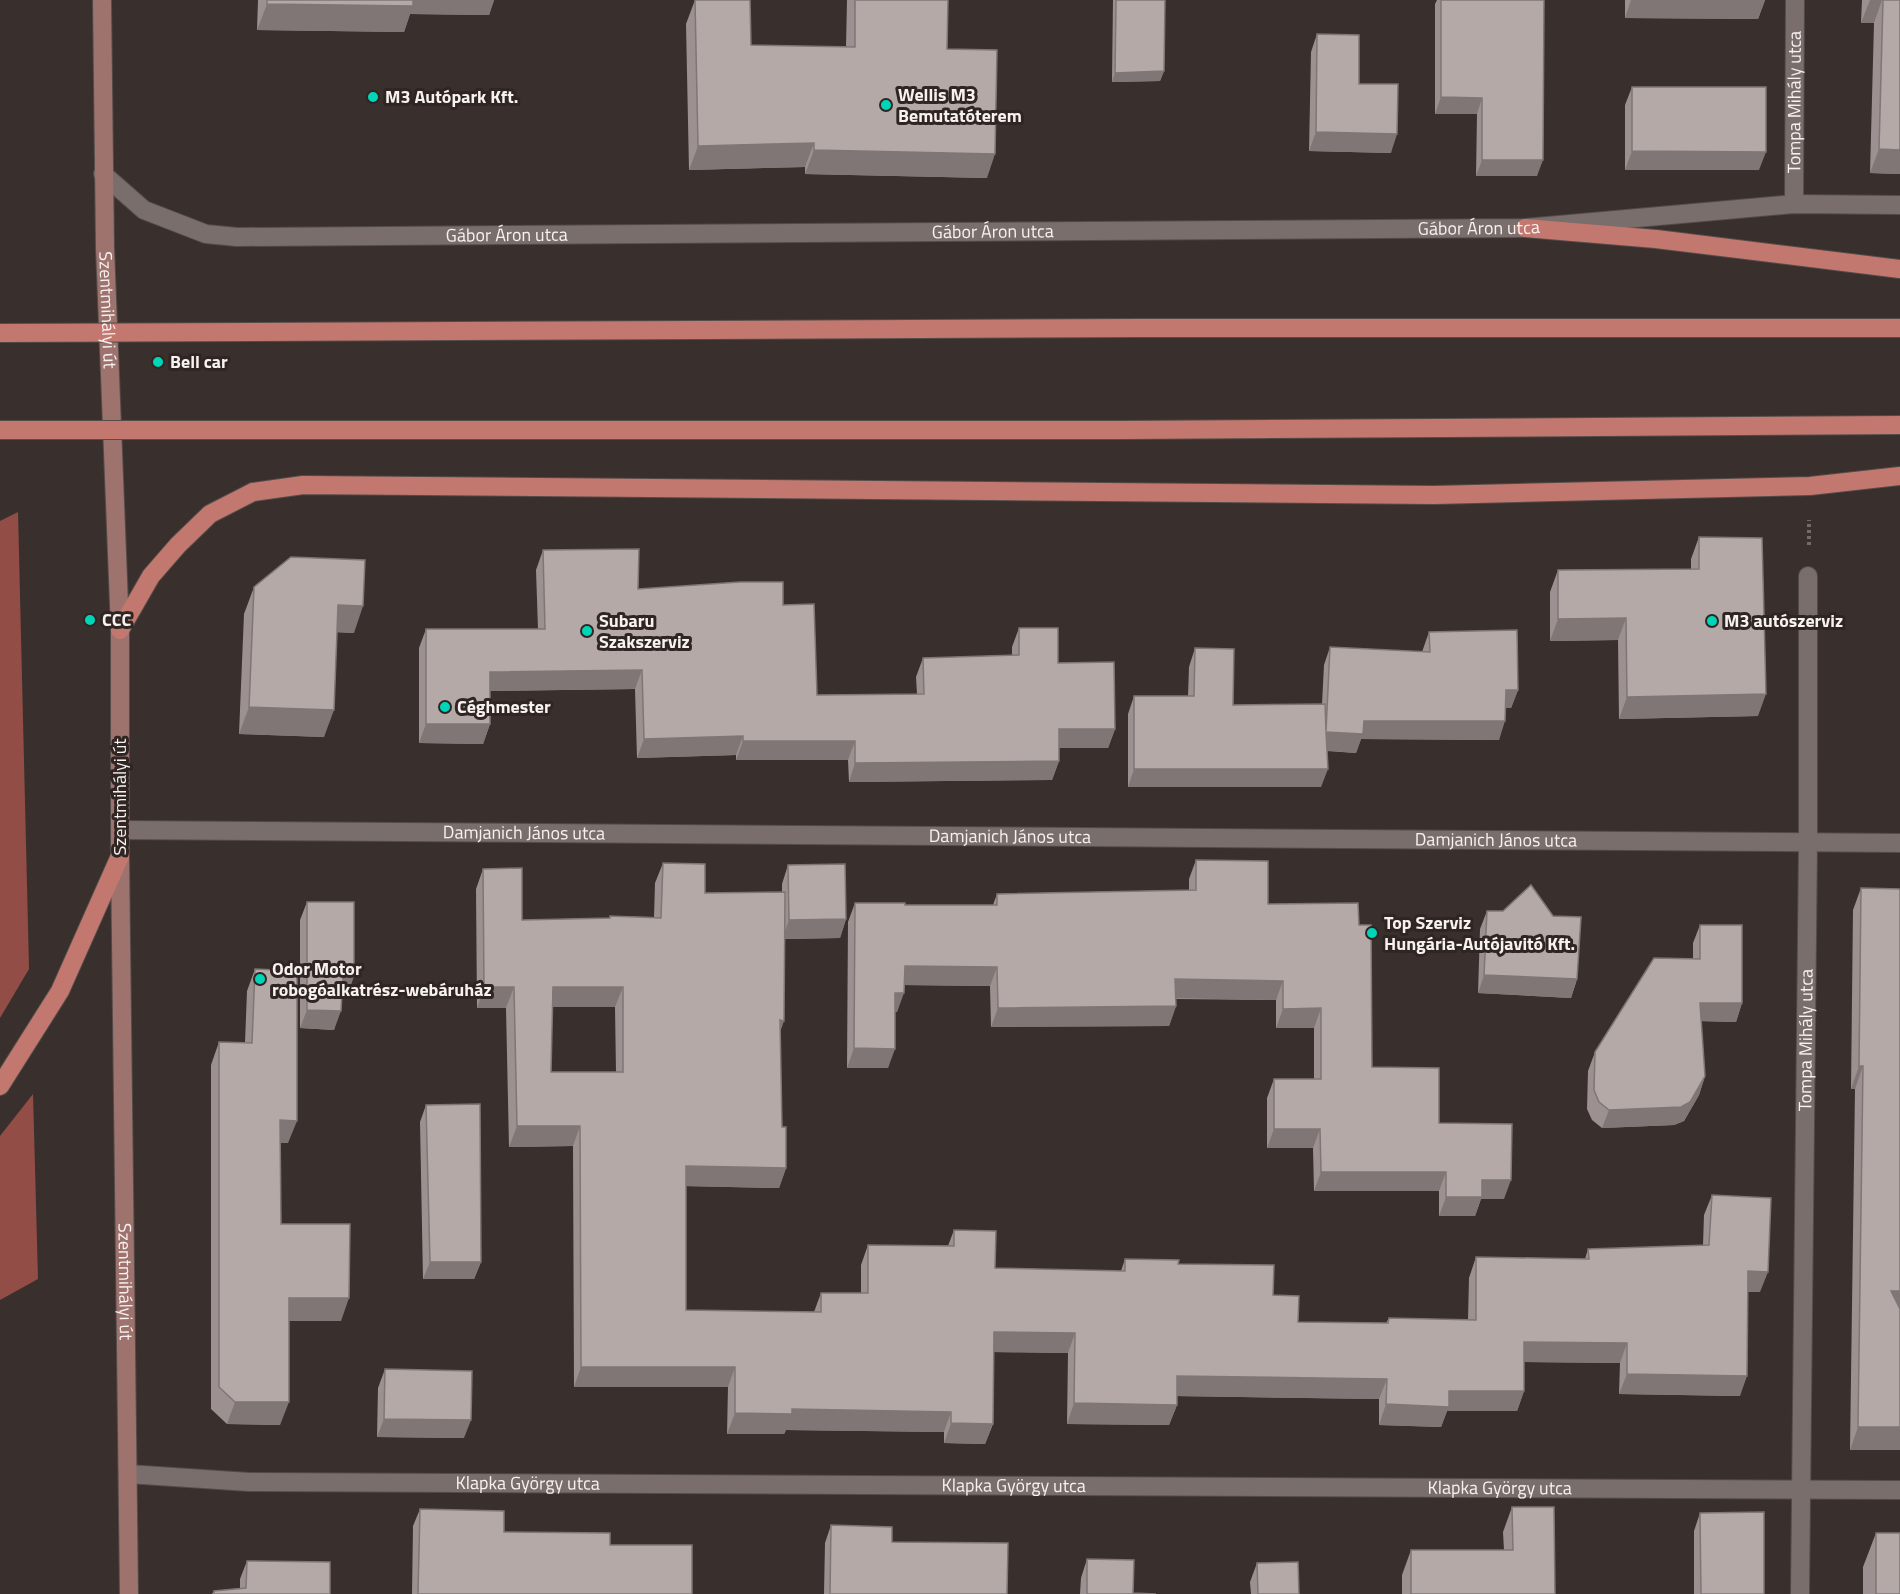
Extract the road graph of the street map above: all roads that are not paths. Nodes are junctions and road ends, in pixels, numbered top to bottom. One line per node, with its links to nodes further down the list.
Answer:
1 (102, 0): 3 (main road, Szentmihályi út)
2 (1795, 0): 4 (street, Tompa Mihály utca)
3 (103, 174): 6 (street, Gábor Áron utca); 14 (main road, Szentmihályi út)
4 (1794, 204): 5 (street, Gábor Áron utca); 6 (street, Gábor Áron utca)
5 (1900, 205)
6 (1525, 228): 7 (main road)
7 (1900, 268)
8 (1900, 328): 9 (main road, bridge)
9 (0, 333)
10 (1900, 425): 11 (main road, bridge)
11 (0, 430)
12 (1900, 476): 14 (main road)
13 (1809, 576): 16 (street, Tompa Mihály utca)
14 (120, 630): 15 (main road, Szentmihályi út)
15 (120, 830): 16 (street, Damjanich János utca); 18 (main road, Szentmihályi út)
16 (1808, 842): 17 (street, Damjanich János utca); 21 (street, Tompa Mihály utca)
17 (1900, 843)
18 (120, 856): 19 (main road); 20 (main road, Szentmihályi út)
19 (0, 1086)
20 (128, 1474): 21 (street, Klapka György utca); 23 (main road, Szentmihályi út)
21 (1801, 1490): 22 (street, Klapka György utca); 24 (street, Tompa Mihály utca)
22 (1900, 1490)
23 (129, 1594)
24 (1800, 1594)

